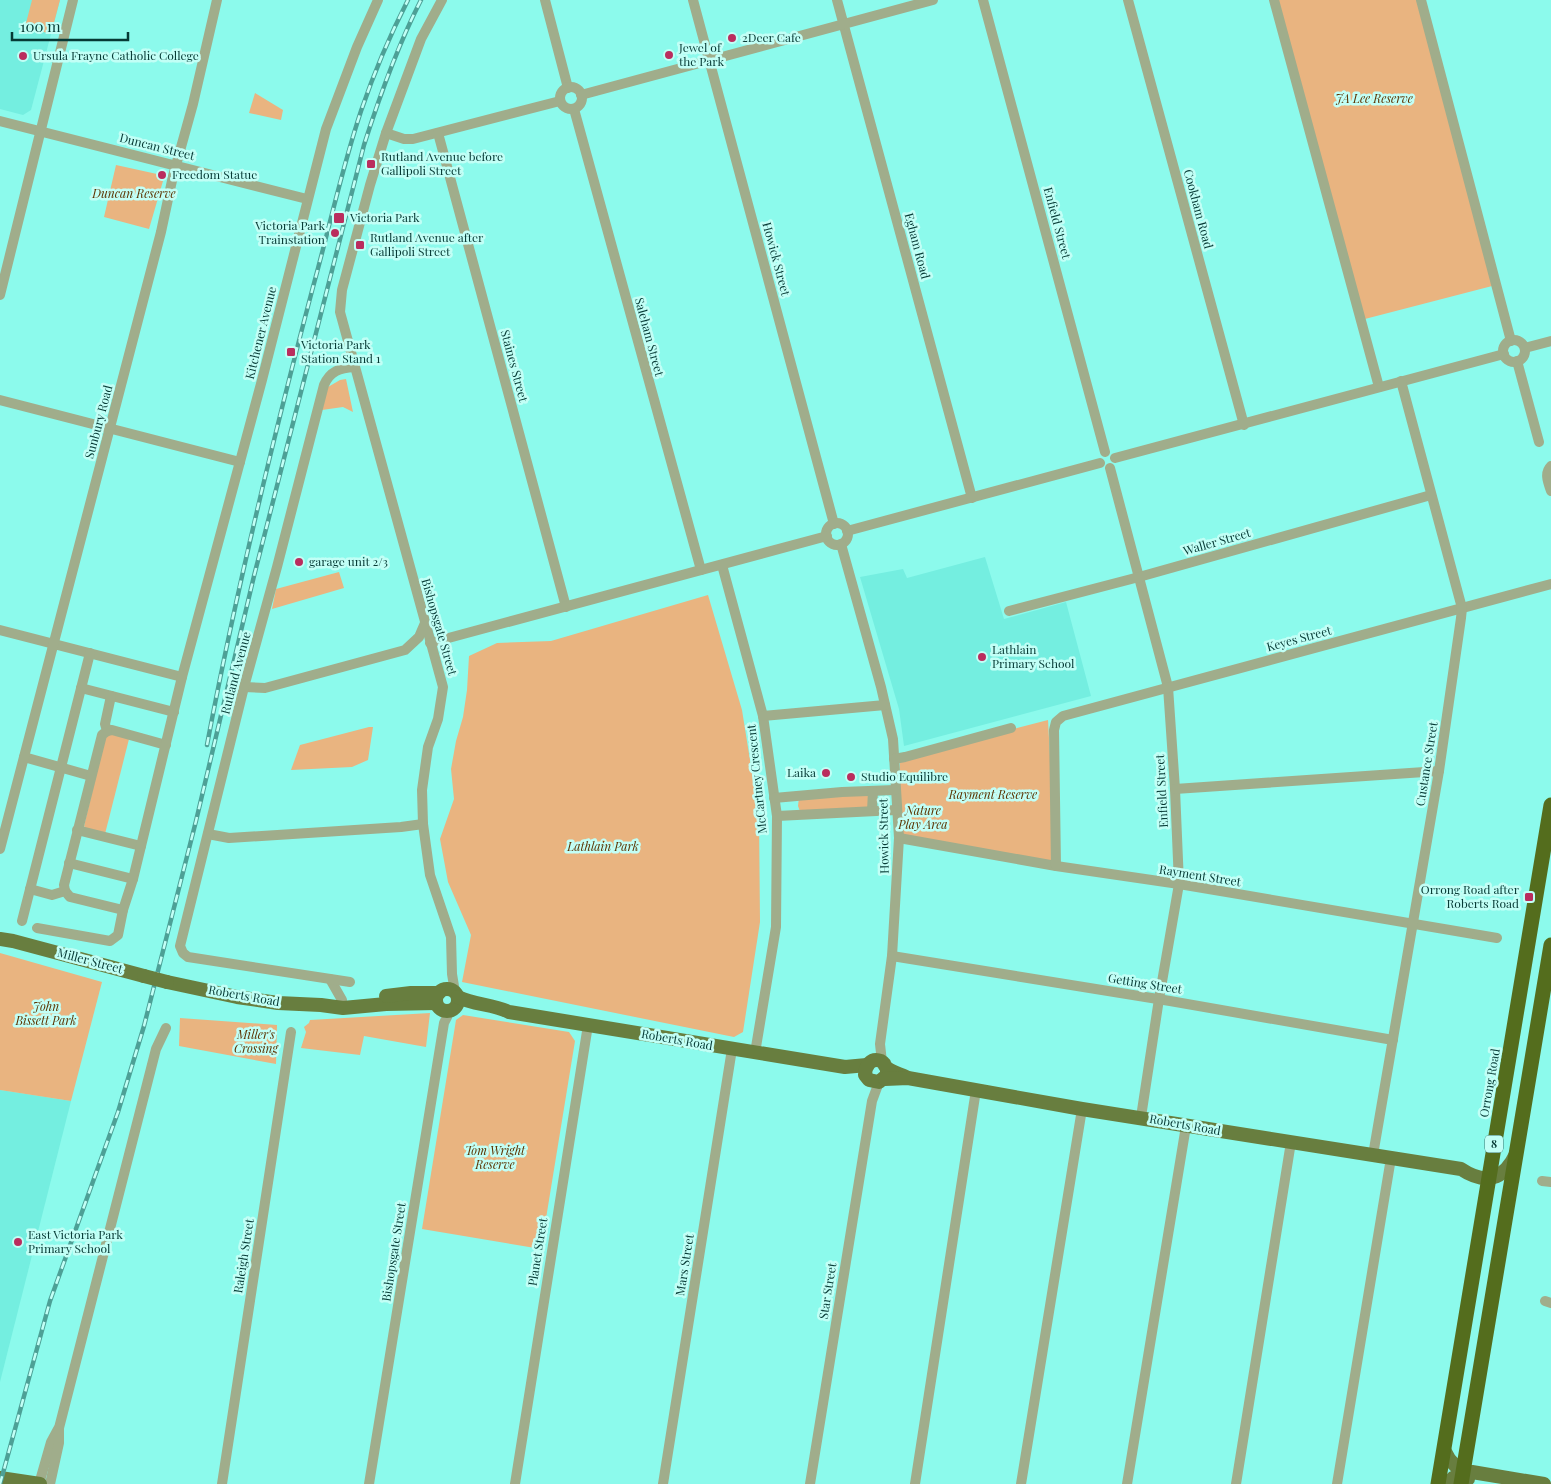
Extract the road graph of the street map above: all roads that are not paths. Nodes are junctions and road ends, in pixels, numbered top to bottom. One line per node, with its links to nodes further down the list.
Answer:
1 (73, 0): 20 (street)
2 (217, 0): 23 (street, Sunbury Road)
3 (378, 0): 24 (street, Kitchener Avenue)
4 (442, 0): 21 (street, Bishopsgate Street)
5 (545, 0): 15 (street)
6 (693, 0): 14 (street, Howick Street)
7 (837, 0): 13 (street, Egham Road)
8 (933, 0): 13 (street)
9 (983, 0): 40 (street, Enfield Street)
10 (1128, 0): 37 (street, Cookham Road)
11 (1274, 0): 34 (street)
12 (1421, 0): 26 (street)
13 (844, 24): 14 (street); 48 (street, Egham Road)
14 (709, 60): 16 (street); 49 (street, Howick Street)
15 (568, 88): 16 (street); 17 (street)
16 (581, 95): 18 (street)
17 (560, 101): 18 (street); 22 (street)
18 (574, 109): 54 (street, Saleham Street)
19 (0, 122): 20 (street, Duncan Street)
20 (41, 132): 23 (street, Duncan Street); 25 (street)
21 (386, 133): 22 (street); 30 (street, Bishopsgate Street)
22 (438, 133): 57 (street, Staines Street)
23 (176, 165): 24 (street, Duncan Street); 38 (street, Sunbury Road)
24 (307, 199): 42 (street, Kitchener Avenue)
25 (0, 295)
26 (1511, 341): 28 (street); 29 (street)
27 (1551, 341): 28 (street)
28 (1525, 348): 31 (street)
29 (1504, 354): 31 (street); 33 (street)
30 (351, 356): 32 (street, Bishopsgate Street); 36 (street, Rutland Avenue)
31 (1517, 361): 39 (street)
32 (354, 367): 36 (street, Rutland Avenue); 60 (street, Bishopsgate Street)
33 (1400, 381): 34 (street); 47 (street, Custance Street)
34 (1379, 387): 37 (street)
35 (0, 400): 38 (street)
36 (319, 402): 66 (street, Rutland Avenue)
37 (1244, 425): 41 (street)
38 (110, 428): 42 (street); 63 (street, Sunbury Road)
39 (1538, 442)
40 (1106, 452): 41 (street); 43 (street)
41 (1116, 458): 45 (street)
42 (240, 462): 65 (street, Kitchener Avenue)
43 (1100, 462): 45 (street); 48 (street)
44 (1551, 466): 46 (street)
45 (1110, 468): 55 (street, Enfield Street)
46 (1551, 491)
47 (1430, 495): 55 (street, Waller Street); 58 (street, Custance Street)
48 (972, 498): 50 (street)
49 (834, 524): 50 (street); 51 (street)
50 (847, 531): 52 (street)
51 (826, 536): 52 (street); 53 (street)
52 (841, 544): 70 (street, Howick Street)
53 (722, 565): 54 (street); 72 (street, McCartney Crescent)
54 (701, 570): 57 (street)
55 (1139, 577): 59 (street, Waller Street); 67 (street, Enfield Street)
56 (1551, 584): 58 (street, Keyes Street)
57 (566, 607): 62 (street)
58 (1462, 608): 67 (street, Keyes Street); 79 (street, Custance Street)
59 (1008, 610)
60 (425, 624): 62 (street, Bishopsgate Street); 66 (street)
61 (0, 630): 63 (street)
62 (430, 643): 91 (street, Bishopsgate Street)
63 (54, 644): 64 (street); 76 (street, Sunbury Road)
64 (90, 653): 65 (street); 68 (street)
65 (182, 677): 71 (street, Kitchener Avenue)
66 (244, 687): 93 (street, Rutland Avenue)
67 (1168, 687): 81 (street, Enfield Street); 98 (street, Keyes Street)
68 (81, 688): 69 (street); 78 (street)
69 (111, 696): 71 (street); 74 (street)
70 (885, 705): 72 (street); 77 (street, Howick Street)
71 (174, 712): 75 (street, Kitchener Avenue)
72 (763, 716): 85 (street, McCartney Crescent)
73 (1011, 728): 77 (street)
74 (107, 731): 75 (street); 80 (street)
75 (166, 745): 95 (street, Kitchener Avenue)
76 (24, 757): 78 (street); 96 (street, Sunbury Road)
77 (894, 758): 82 (street, Howick Street)
78 (61, 768): 80 (street); 101 (street)
79 (1439, 771): 81 (street); 105 (street, Custance Street)
80 (91, 776): 92 (street)
81 (1175, 789): 100 (street, Enfield Street)
82 (895, 790): 83 (street); 87 (street, Howick Street)
83 (873, 791): 84 (street); 88 (street)
84 (799, 797): 85 (street); 89 (street)
85 (774, 798): 90 (street, McCartney Crescent)
86 (1551, 805): 134 (highway, Orrong Road / 8)
87 (896, 810): 88 (street); 94 (street, Howick Street)
88 (872, 811): 89 (street)
89 (801, 814): 90 (street)
90 (776, 816): 124 (street, McCartney Crescent)
91 (423, 824): 93 (street); 117 (street, Bishopsgate Street)
92 (77, 830): 95 (street); 97 (street)
93 (208, 834): 112 (street, Rutland Avenue)
94 (898, 838): 98 (street, Rayment Street); 111 (street, Howick Street)
95 (141, 846): 99 (street, Kitchener Avenue)
96 (0, 849)
97 (69, 863): 99 (street); 102 (street)
98 (1056, 866): 100 (street, Rayment Street)
99 (133, 879): 103 (street, Kitchener Avenue)
100 (1178, 884): 105 (street, Rayment Street); 115 (street, Enfield Street)
101 (30, 890): 102 (street); 104 (street)
102 (65, 891): 103 (street)
103 (123, 910): 107 (street, Kitchener Avenue)
104 (22, 921)
105 (1413, 924): 109 (street, Rayment Street); 122 (street, Custance Street)
106 (37, 928): 107 (street, Miller Street)
107 (118, 935)
108 (4, 938): 113 (main road, Miller Street, bridge)
109 (1497, 938)
110 (1551, 945): 131 (highway, 8)
111 (892, 956): 115 (street, Getting Street); 125 (street, Howick Street)
112 (330, 979): 114 (street); 116 (street)
113 (167, 982): 118 (main road, Roberts Road)
114 (350, 982)
115 (1159, 999): 122 (street, Getting Street); 128 (street, Enfield Street)
116 (342, 1000): 117 (main road, Roberts Road); 118 (main road, Roberts Road)
117 (446, 1003): 118 (main road, Roberts Road); 119 (main road, Roberts Road); 142 (street, Bishopsgate Street)
118 (321, 1005)
119 (588, 1025): 123 (main road, Roberts Road); 143 (street, Planet Street)
120 (166, 1028): 135 (street)
121 (291, 1032): 141 (street, Raleigh Street)
122 (1393, 1040): 132 (street, Custance Street)
123 (732, 1049): 124 (main road, Roberts Road); 144 (street, Mars Street)
124 (755, 1053): 125 (main road, Roberts Road)
125 (876, 1072): 126 (main road, Roberts Road); 145 (street, Star Street)
126 (976, 1090): 127 (main road, Roberts Road); 146 (street)
127 (1082, 1109): 128 (main road, Roberts Road); 147 (street)
128 (1141, 1117): 129 (main road, Roberts Road)
129 (1186, 1126): 130 (main road, Roberts Road); 148 (street)
130 (1291, 1142): 132 (main road, Roberts Road); 149 (street)
131 (1516, 1153): 134 (main road); 138 (highway, 8)
132 (1374, 1155): 133 (main road, Roberts Road)
133 (1391, 1158): 134 (main road, Roberts Road); 150 (street)
134 (1490, 1173): 136 (highway, Orrong Road / 8)
135 (59, 1428): 139 (street); 140 (street)
136 (1444, 1450): 138 (main road); 151 (highway, Orrong Road / 8)
137 (0, 1478): 139 (main road)
138 (1462, 1479): 152 (main road); 153 (main road); 154 (main road)
139 (39, 1484)
140 (50, 1484)
141 (222, 1484)
142 (369, 1484)
143 (515, 1484)
144 (663, 1484)
145 (810, 1484)
146 (915, 1484)
147 (1021, 1484)
148 (1127, 1484)
149 (1236, 1484)
150 (1337, 1484)
151 (1438, 1484)
152 (1448, 1484)
153 (1495, 1484)
154 (1544, 1484)

